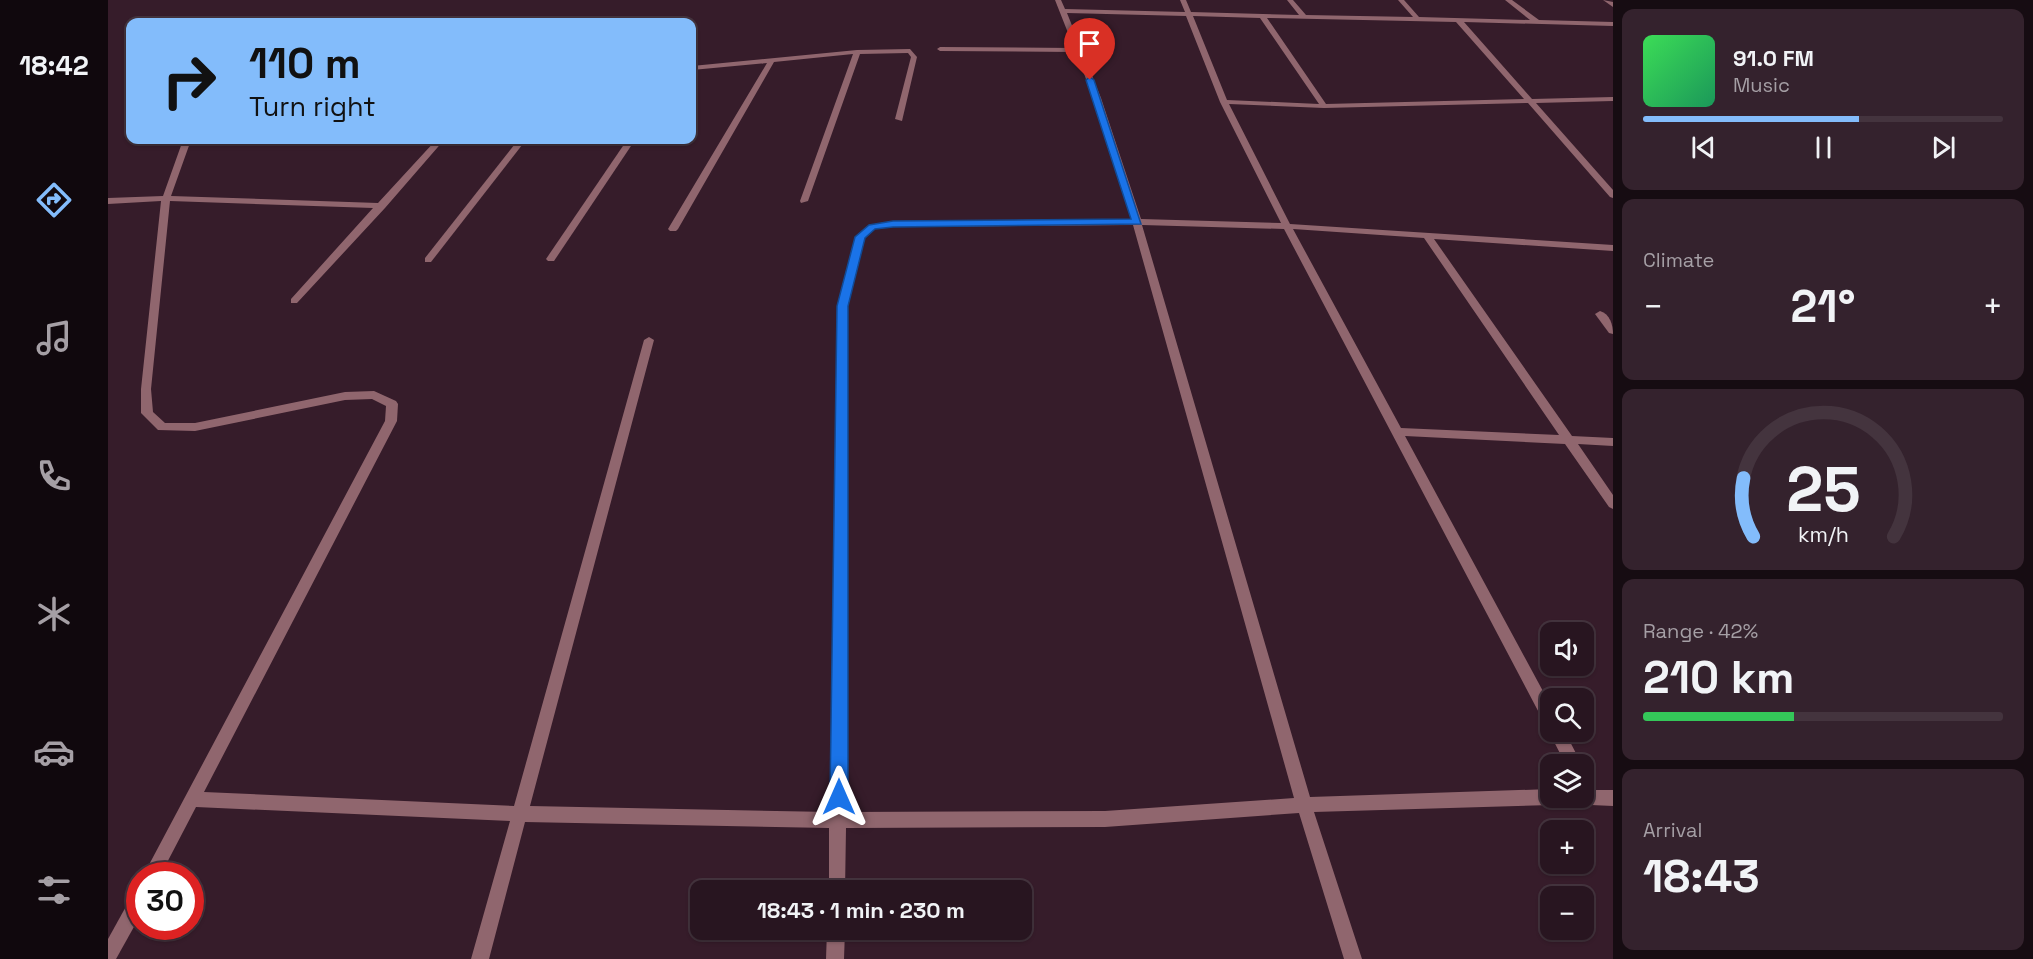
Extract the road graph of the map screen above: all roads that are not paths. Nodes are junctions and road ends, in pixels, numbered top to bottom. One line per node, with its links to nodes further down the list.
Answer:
1 (1184, 0): 8 (street)
2 (1290, 0): 10 (street)
3 (1401, 0): 11 (street)
4 (1508, 0): 13 (street)
5 (1606, 0): 6 (street)
6 (1613, 5)
7 (1060, 6): 8 (street); 16 (street)
8 (1190, 16): 9 (street); 22 (street)
9 (1263, 17): 10 (street); 23 (street)
10 (1304, 17): 11 (street)
11 (1416, 17): 12 (street)
12 (1457, 19): 13 (street); 21 (street)
13 (1538, 22): 14 (street)
14 (1613, 24)
15 (940, 48): 16 (street)
16 (1078, 50): 34 (street)
17 (857, 52): 18 (street); 24 (street); 32 (street)
18 (772, 60): 19 (street); 36 (street)
19 (696, 68)
20 (1613, 99): 21 (street)
21 (1528, 100): 23 (street); 29 (street)
22 (1224, 102): 23 (street); 35 (street)
23 (1324, 105)
24 (899, 119)
25 (186, 144): 30 (street)
26 (436, 144): 33 (street)
27 (519, 144): 40 (street)
28 (628, 144): 39 (street)
29 (1613, 195)
30 (166, 198): 31 (street); 33 (street); 53 (street)
31 (108, 201)
32 (804, 201)
33 (382, 206): 41 (street)
34 (1137, 222): 35 (street); 54 (street); 56 (street)
35 (1287, 225): 37 (street); 45 (street)
36 (673, 229)
37 (1428, 237): 38 (street); 46 (street)
38 (1613, 248)
39 (551, 259)
40 (428, 260)
41 (294, 302)
42 (1600, 314): 43 (street)
43 (1613, 331)
44 (649, 340): 55 (street)
45 (1397, 432): 46 (street); 49 (street)
46 (1570, 442): 47 (street); 48 (street)
47 (1613, 442)
48 (1613, 504)
49 (1540, 700)
50 (1594, 794): 52 (street)
51 (1540, 797): 54 (street)
52 (1613, 798)
53 (193, 799): 55 (street); 57 (street)
54 (1304, 805): 56 (street); 64 (street)
55 (521, 814): 56 (street); 62 (street)
56 (839, 820): 58 (street)
57 (159, 862)
58 (837, 880)
59 (126, 923): 61 (street)
60 (836, 940): 63 (street)
61 (108, 956)
62 (480, 959)
63 (835, 959)
64 (1353, 959)

